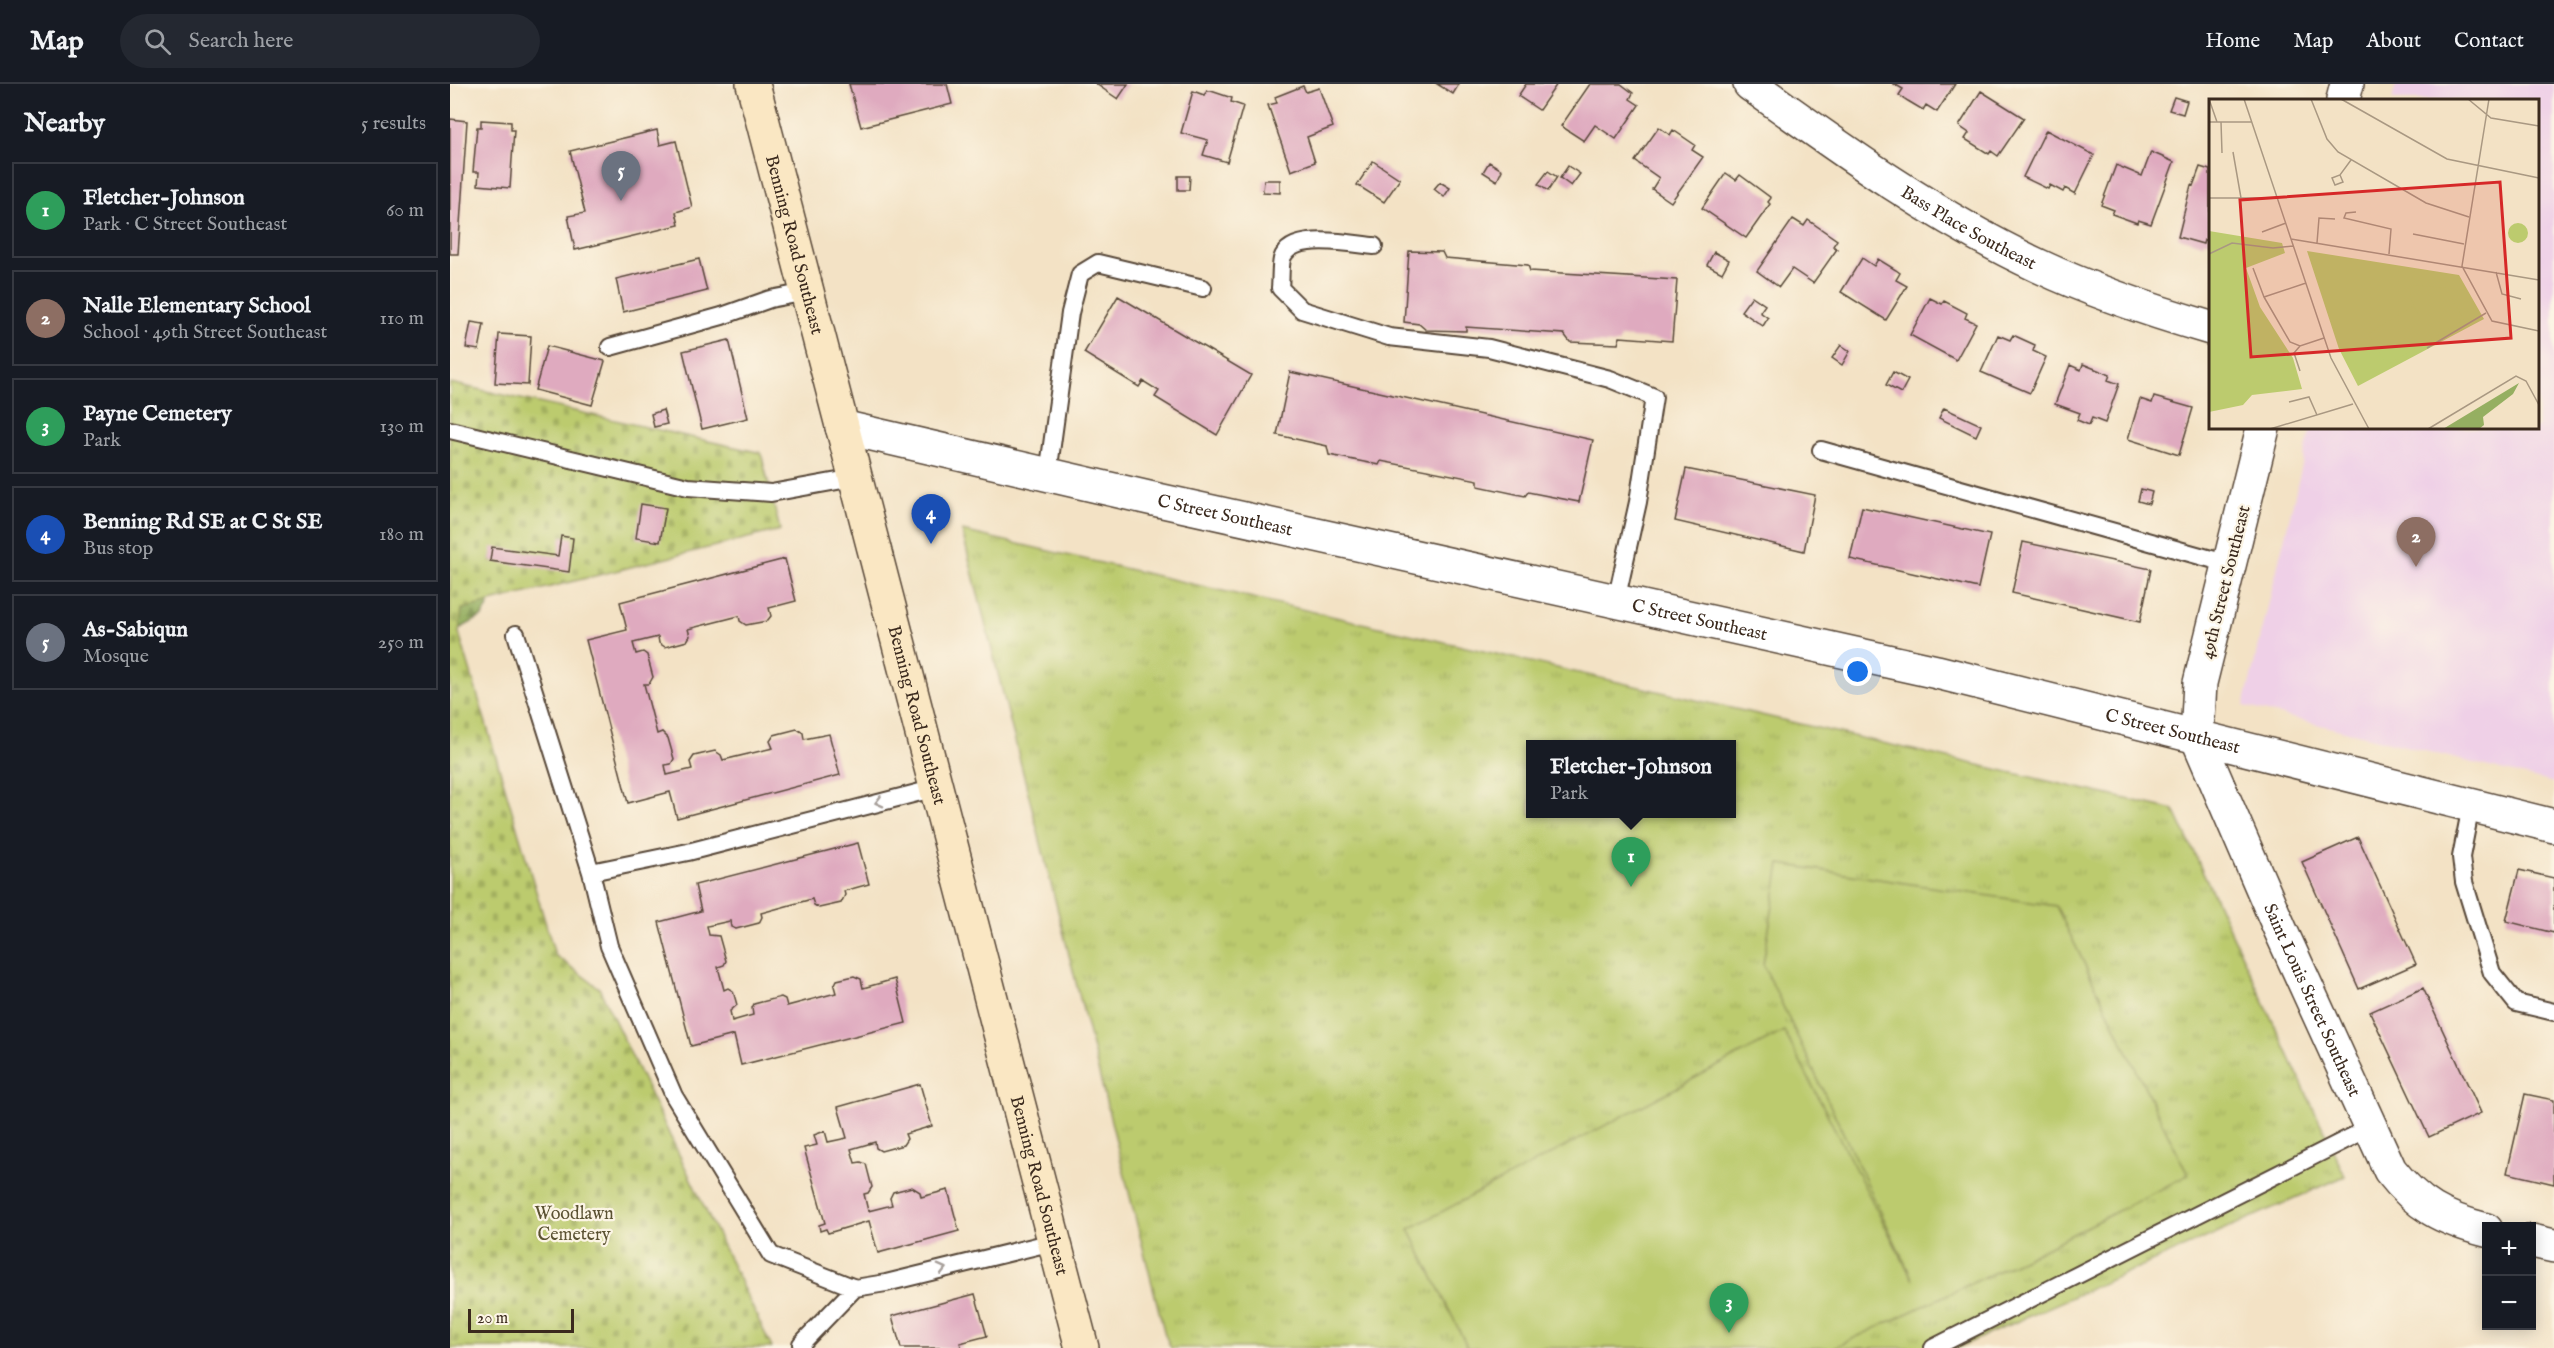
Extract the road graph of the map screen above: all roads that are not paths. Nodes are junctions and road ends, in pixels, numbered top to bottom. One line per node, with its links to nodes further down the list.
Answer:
1 (752, 84): 7 (main road, Benning Road Southeast)
2 (1750, 84): 8 (street, Bass Place Southeast)
3 (2347, 84): 4 (street)
4 (2343, 99)
5 (1374, 246): 17 (lane)
6 (1203, 288): 14 (lane)
7 (807, 292): 9 (lane); 10 (main road, Benning Road Southeast)
8 (2209, 327)
9 (610, 347)
10 (842, 427): 14 (street, C Street Southeast); 15 (main road, Benning Road Southeast)
11 (2263, 429): 16 (street, 49th Street Southeast)
12 (450, 430): 15 (lane)
13 (1821, 450): 16 (lane)
14 (1048, 474): 17 (street, C Street Southeast)
15 (854, 478): 20 (main road, Benning Road Southeast)
16 (2229, 564): 19 (street, 49th Street Southeast)
17 (1616, 601): 19 (street, C Street Southeast)
18 (516, 634): 23 (lane)
19 (2197, 737): 21 (street, C Street Southeast); 25 (street, Saint Louis Street Southeast)
20 (936, 788): 23 (lane, one-way to 23); 27 (main road, Benning Road Southeast)
21 (2471, 806): 22 (street, C Street Southeast); 24 (lane)
22 (2554, 826)
23 (591, 872): 30 (lane)
24 (2554, 1012)
25 (2371, 1127): 26 (street, Saint Louis Street Southeast); 33 (lane)
26 (2479, 1228)
27 (1053, 1242): 30 (lane, one-way to 27); 32 (main road, Benning Road Southeast)
28 (2536, 1242): 29 (street)
29 (2554, 1246)
30 (855, 1288): 31 (lane)
31 (802, 1348)
32 (1082, 1348)
33 (1933, 1348)

